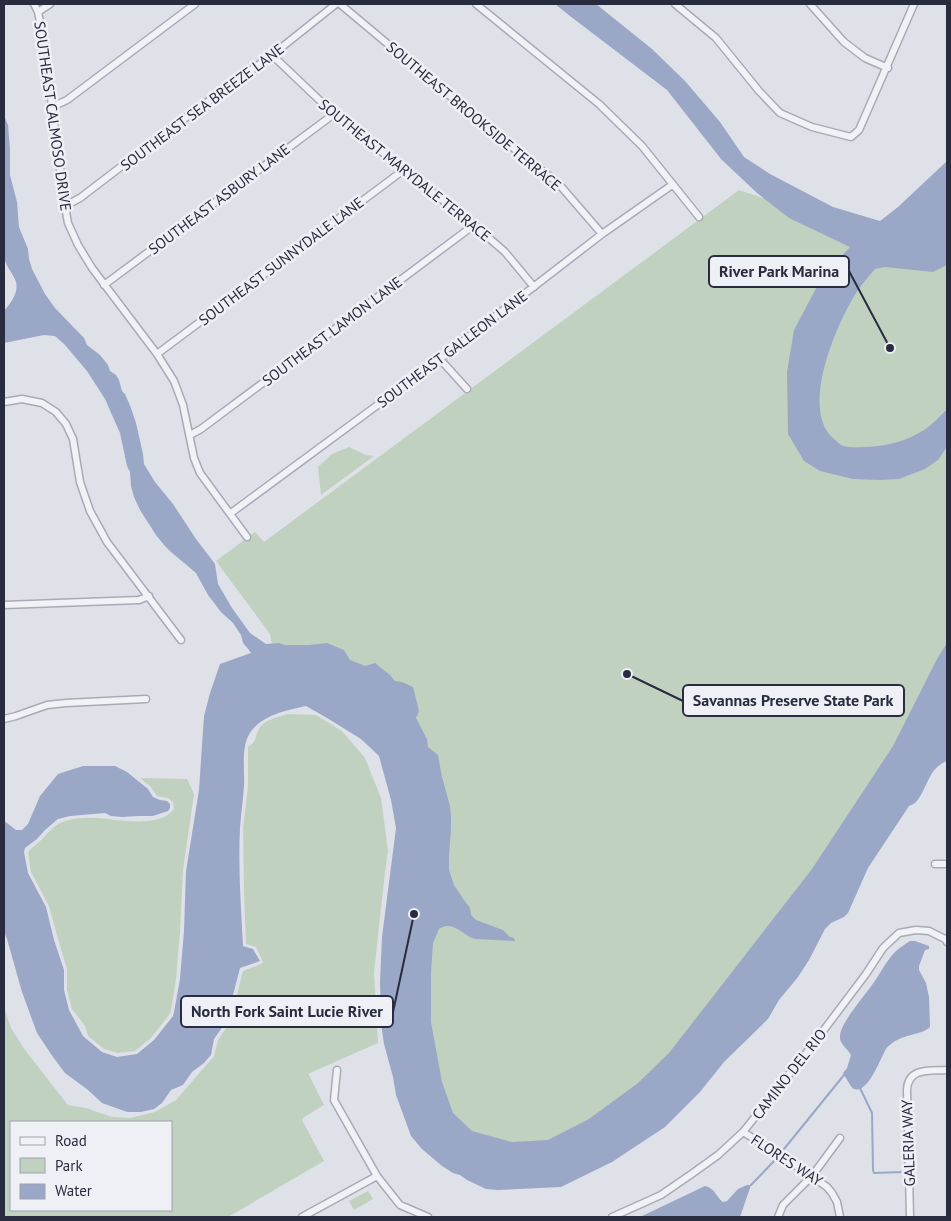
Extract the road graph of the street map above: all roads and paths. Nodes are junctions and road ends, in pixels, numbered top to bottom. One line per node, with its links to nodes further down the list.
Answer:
1 (34, 4): 10 (street, SOUTHEAST CALMOSO DRIVE)
2 (50, 4): 10 (street)
3 (195, 4): 13 (street)
4 (336, 4): 11 (street, SOUTHEAST SEA BREEZE LANE)
5 (340, 4): 20 (street, SOUTHEAST BROOKSIDE TERRACE)
6 (476, 4): 16 (street)
7 (675, 4): 12 (street)
8 (810, 4): 12 (street)
9 (914, 4): 12 (street)
10 (38, 12): 13 (street, SOUTHEAST CALMOSO DRIVE)
11 (272, 55): 14 (street, SOUTHEAST MARYDALE TERRACE); 17 (street, SOUTHEAST SEA BREEZE LANE)
12 (888, 68)
13 (52, 107): 17 (street, SOUTHEAST CALMOSO DRIVE)
14 (334, 114): 15 (street, SOUTHEAST MARYDALE TERRACE); 21 (street, SOUTHEAST ASBURY LANE)
15 (405, 169): 19 (street, SOUTHEAST MARYDALE TERRACE); 23 (street, SOUTHEAST SUNNYDALE LANE)
16 (672, 185): 18 (street); 20 (street, SOUTHEAST GALLEON LANE)
17 (65, 206): 21 (street, SOUTHEAST CALMOSO DRIVE)
18 (699, 218)
19 (474, 225): 22 (street, SOUTHEAST MARYDALE TERRACE); 27 (street, SOUTHEAST LAMON LANE)
20 (602, 234): 22 (street, SOUTHEAST GALLEON LANE)
21 (104, 285): 23 (street, SOUTHEAST CALMOSO DRIVE)
22 (534, 287): 24 (street, SOUTHEAST GALLEON LANE)
23 (157, 354): 27 (street, SOUTHEAST CALMOSO DRIVE)
24 (440, 359): 25 (street); 28 (street, SOUTHEAST GALLEON LANE)
25 (467, 390)
26 (4, 402): 30 (street)
27 (190, 436): 28 (street, SOUTHEAST CALMOSO DRIVE)
28 (231, 513): 29 (street, SOUTHEAST CALMOSO DRIVE)
29 (247, 537)
30 (149, 596): 31 (street); 32 (street)
31 (4, 604)
32 (181, 640)
33 (146, 699): 34 (street)
34 (4, 719)
35 (935, 864): 36 (street)
36 (947, 864)
37 (946, 938): 40 (street, CAMINO DEL RIO)
38 (337, 1070): 42 (street)
39 (947, 1070): 49 (street, GALERIA WAY)
40 (743, 1132): 43 (street, FLORES WAY); 46 (street, CAMINO DEL RIO)
41 (840, 1138): 43 (street)
42 (377, 1176): 44 (street); 45 (street)
43 (812, 1176): 47 (street); 48 (street, FLORES WAY)
44 (302, 1217)
45 (428, 1217)
46 (612, 1217)
47 (778, 1217)
48 (840, 1217)
49 (910, 1217)

